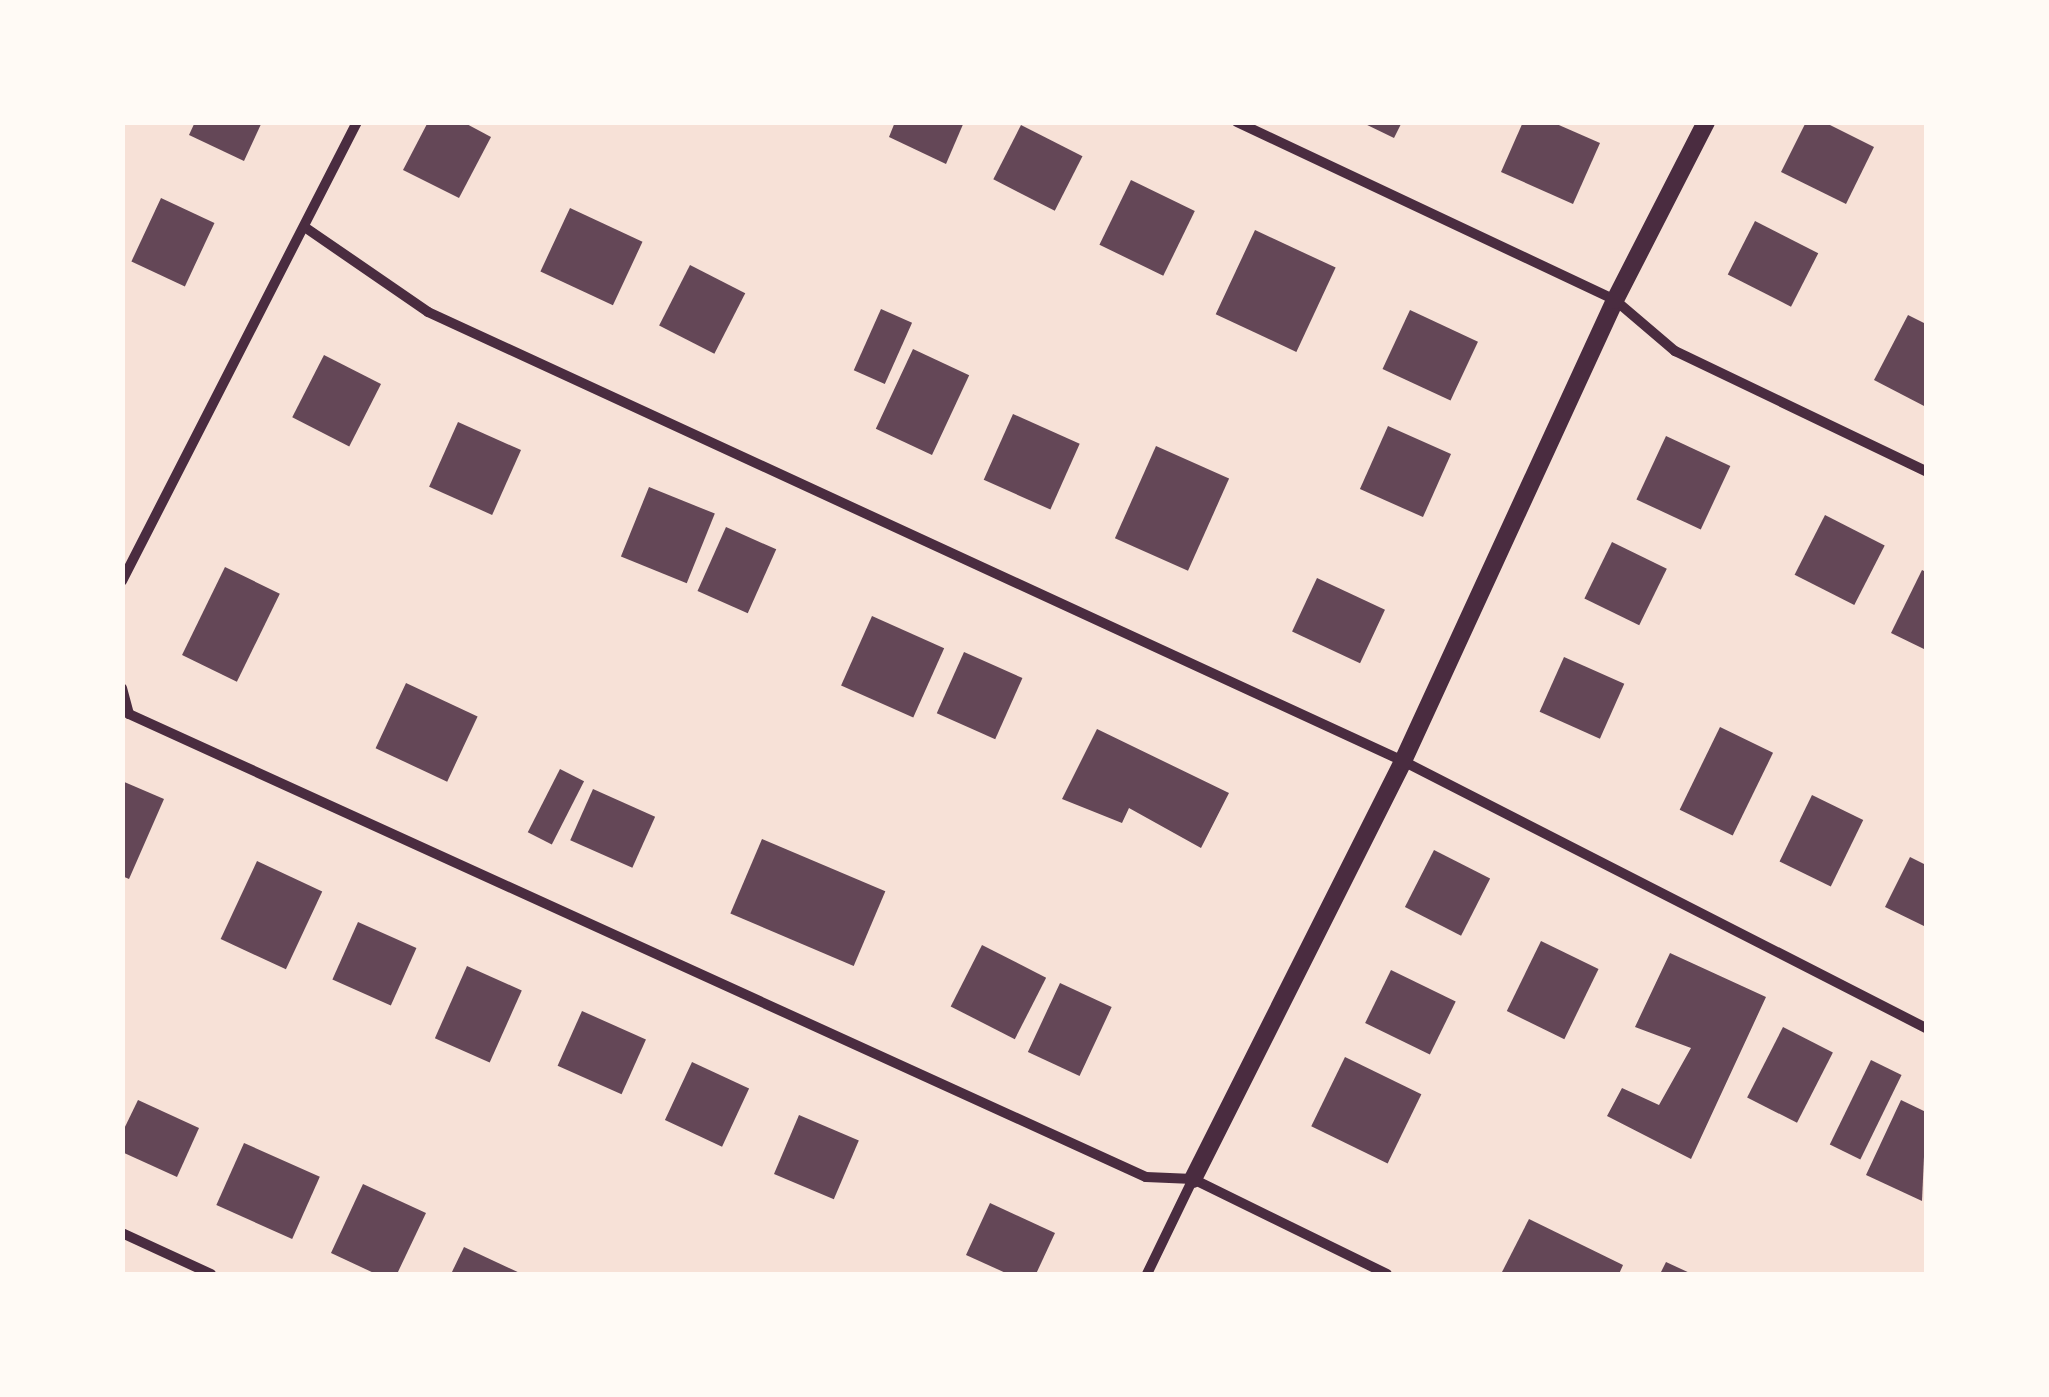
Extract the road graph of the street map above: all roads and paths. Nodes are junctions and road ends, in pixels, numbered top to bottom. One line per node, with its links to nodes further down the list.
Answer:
1 (357, 122): 4 (street)
2 (1237, 122): 5 (street)
3 (1706, 122): 5 (street)
4 (306, 228): 7 (street); 9 (street)
5 (1614, 300): 6 (street); 9 (street)
6 (1926, 471)
7 (122, 581)
8 (122, 688): 11 (street)
9 (1403, 761): 10 (street); 11 (street)
10 (1926, 1028)
11 (1193, 1178): 14 (street); 15 (street)
12 (122, 1233): 13 (street)
13 (210, 1274)
14 (1147, 1274)
15 (1386, 1274)

